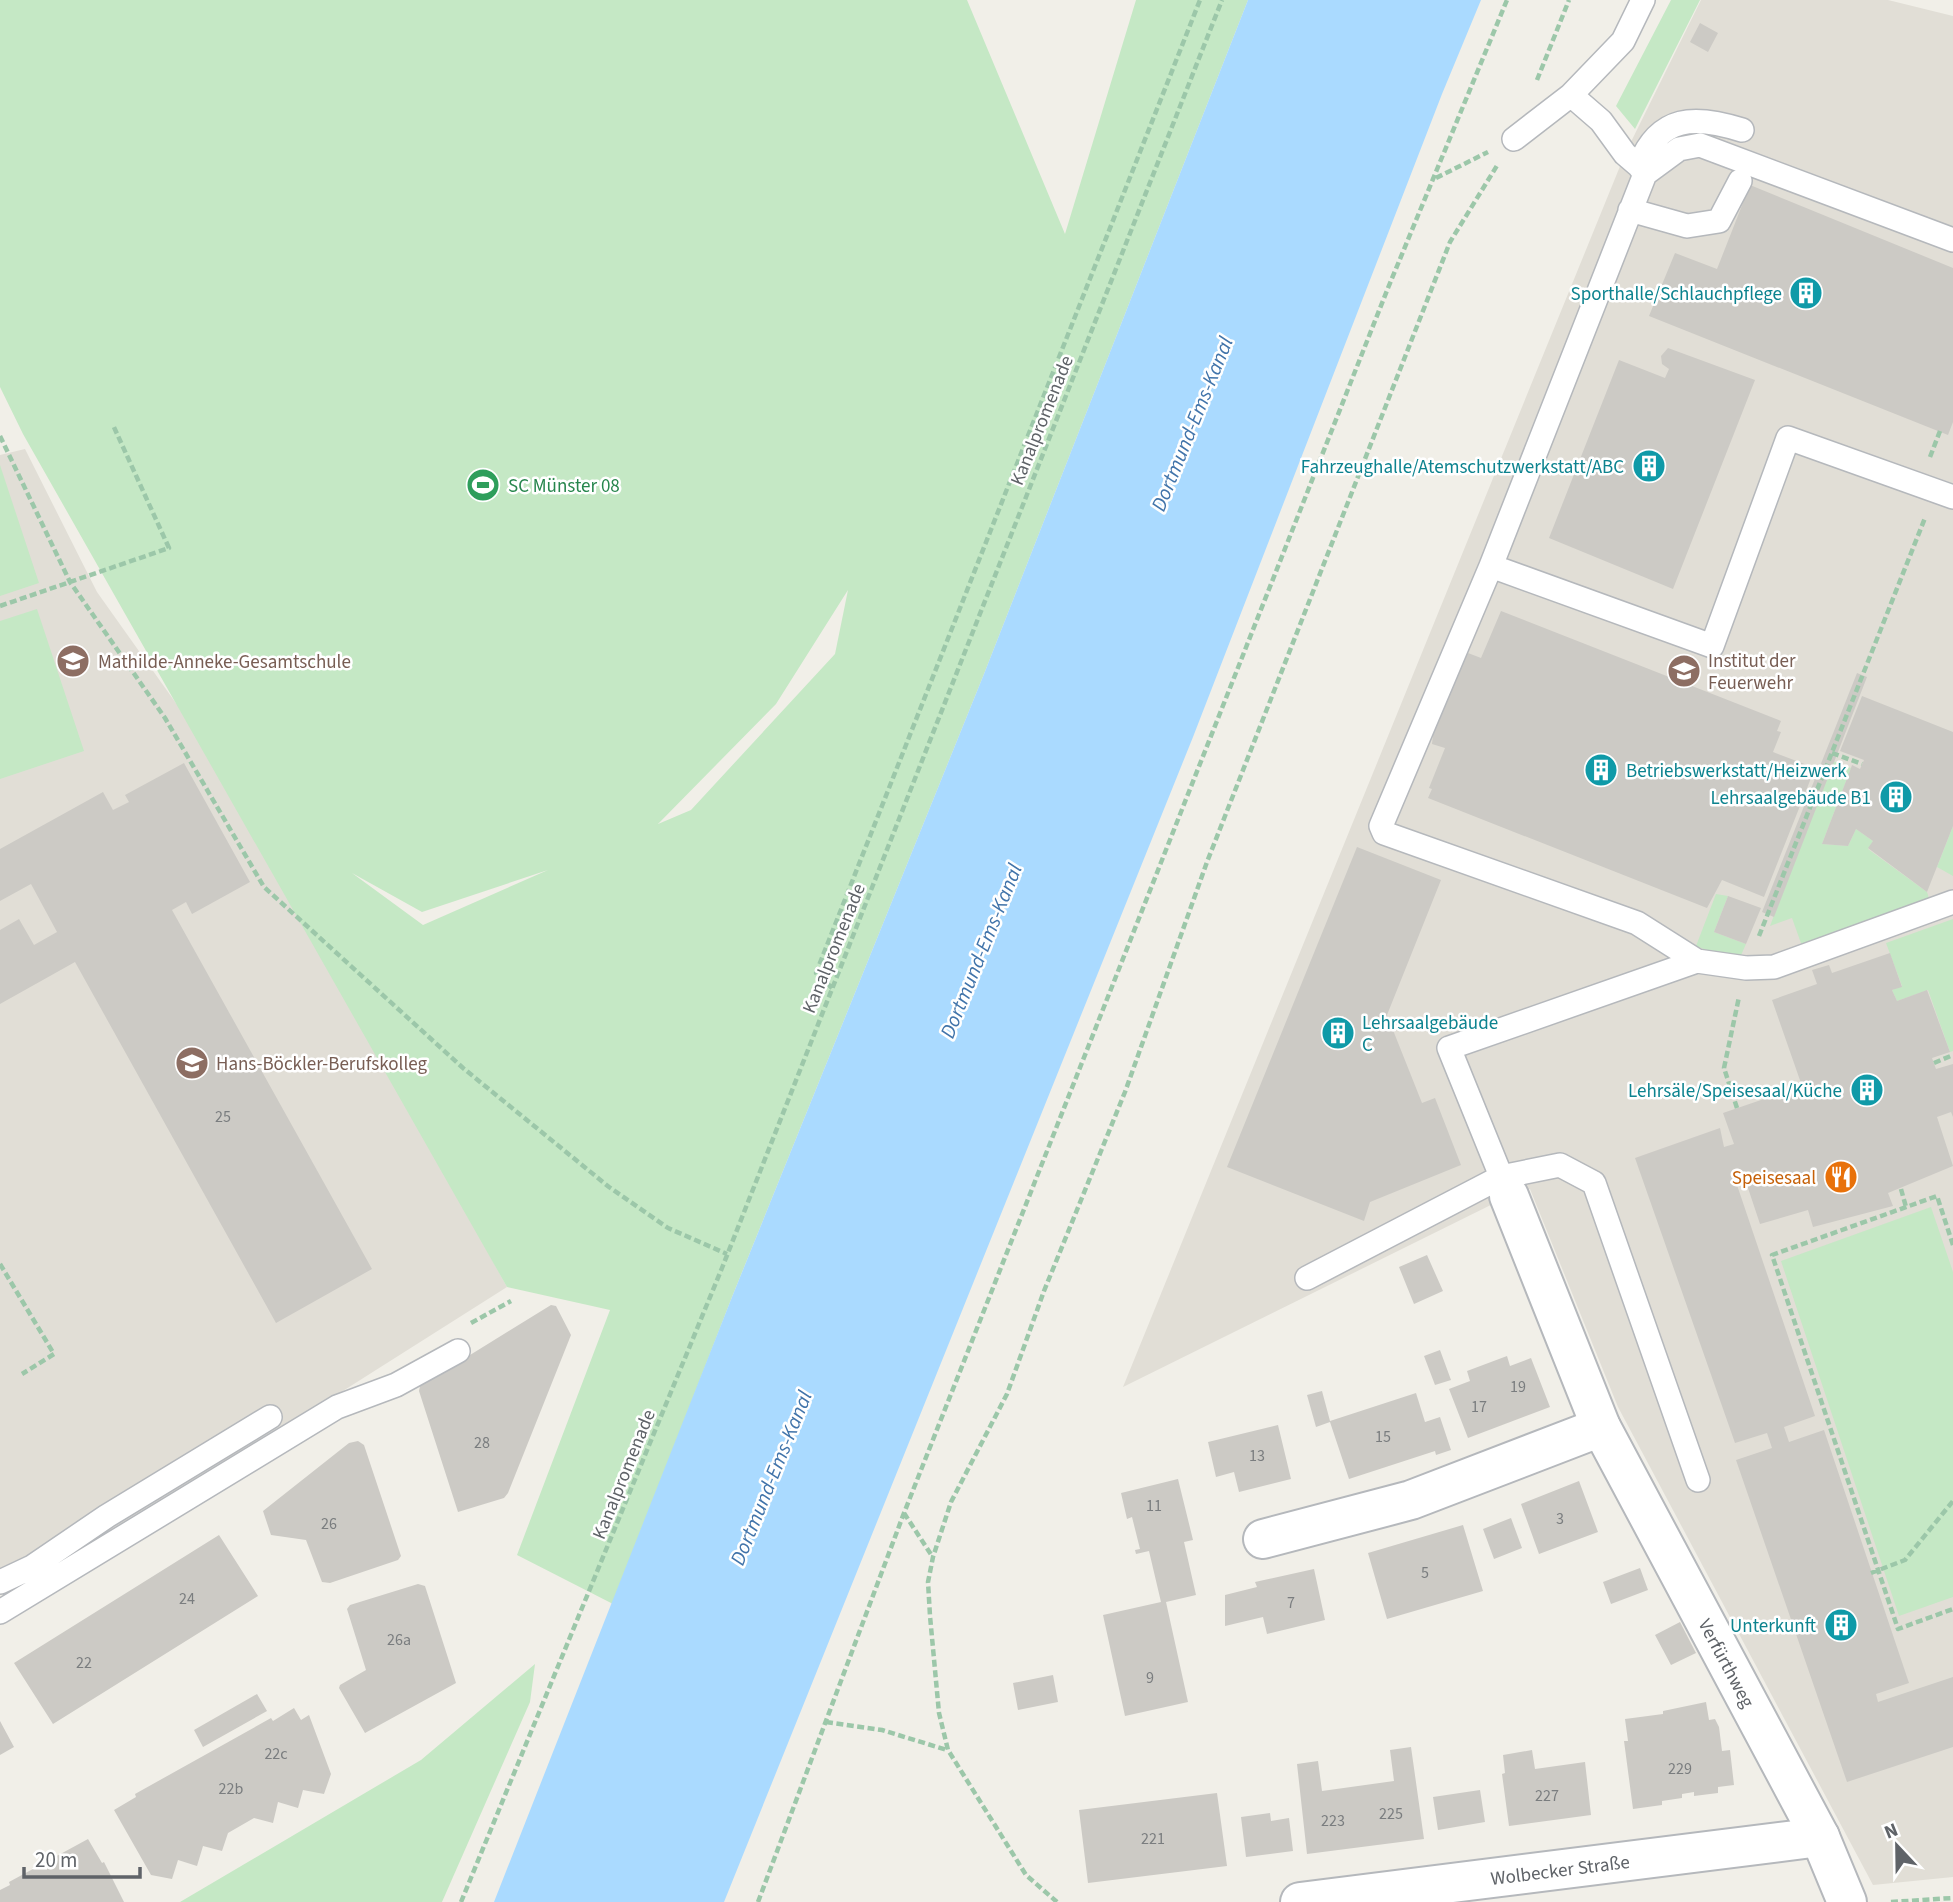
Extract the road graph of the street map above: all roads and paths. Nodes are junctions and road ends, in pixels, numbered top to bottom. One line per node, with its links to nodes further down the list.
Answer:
1 (1200, 0): 27 (path)
2 (1223, 0): 27 (path, Kanalpromenade)
3 (1507, 0): 10 (path)
4 (1569, 0): 8 (path)
5 (1643, 0): 6 (lane)
6 (1571, 95): 8 (lane); 9 (lane)
7 (1742, 130): 9 (lane)
8 (1514, 139): 10 (path); 46 (path)
9 (1642, 170): 12 (lane); 13 (lane)
10 (1435, 178): 44 (path)
11 (1740, 181): 12 (lane)
12 (1630, 211): 19 (lane)
13 (1953, 240)
14 (113, 425): 20 (path)
15 (1940, 431): 17 (path)
16 (0, 436): 20 (path)
17 (1928, 488): 18 (lane); 19 (lane); 22 (path)
18 (1953, 497)
19 (1491, 566): 25 (lane)
20 (70, 582): 21 (path); 35 (path)
21 (0, 606)
22 (1832, 753): 23 (path); 26 (path)
23 (1862, 764)
24 (1953, 902): 26 (lane)
25 (1697, 961): 26 (lane); 31 (lane)
26 (1746, 968): 30 (path)
27 (832, 988): 35 (path, Kanalpromenade)
28 (1953, 1055): 29 (path)
29 (1934, 1063)
30 (1737, 1108)
31 (1505, 1186): 37 (lane); 41 (street, Verfürthweg); 42 (lane)
32 (1901, 1189): 33 (path)
33 (1906, 1207): 34 (path); 47 (path)
34 (1953, 1245)
35 (727, 1254): 56 (path, Kanalpromenade)
36 (0, 1264): 39 (path)
37 (1307, 1278)
38 (458, 1351): 51 (lane)
39 (22, 1374)
40 (270, 1417): 49 (lane)
41 (1601, 1427): 45 (street); 54 (street, Verfürthweg)
42 (1698, 1480)
43 (1953, 1500): 47 (path)
44 (904, 1513): 46 (path); 52 (path)
45 (1263, 1539)
46 (933, 1557): 53 (path)
47 (1878, 1570): 48 (path); 50 (path)
48 (1871, 1573)
49 (0, 1582)
50 (1953, 1609)
51 (0, 1612)
52 (826, 1722): 53 (path); 57 (path)
53 (948, 1750): 58 (path)
54 (1820, 1837): 59 (street, Wolbecker Straße); 60 (street, Verfürthweg)
55 (1953, 1898): 61 (path)
56 (461, 1902)
57 (758, 1902)
58 (1056, 1902)
59 (1300, 1902)
60 (1847, 1902)
61 (1891, 1902)

